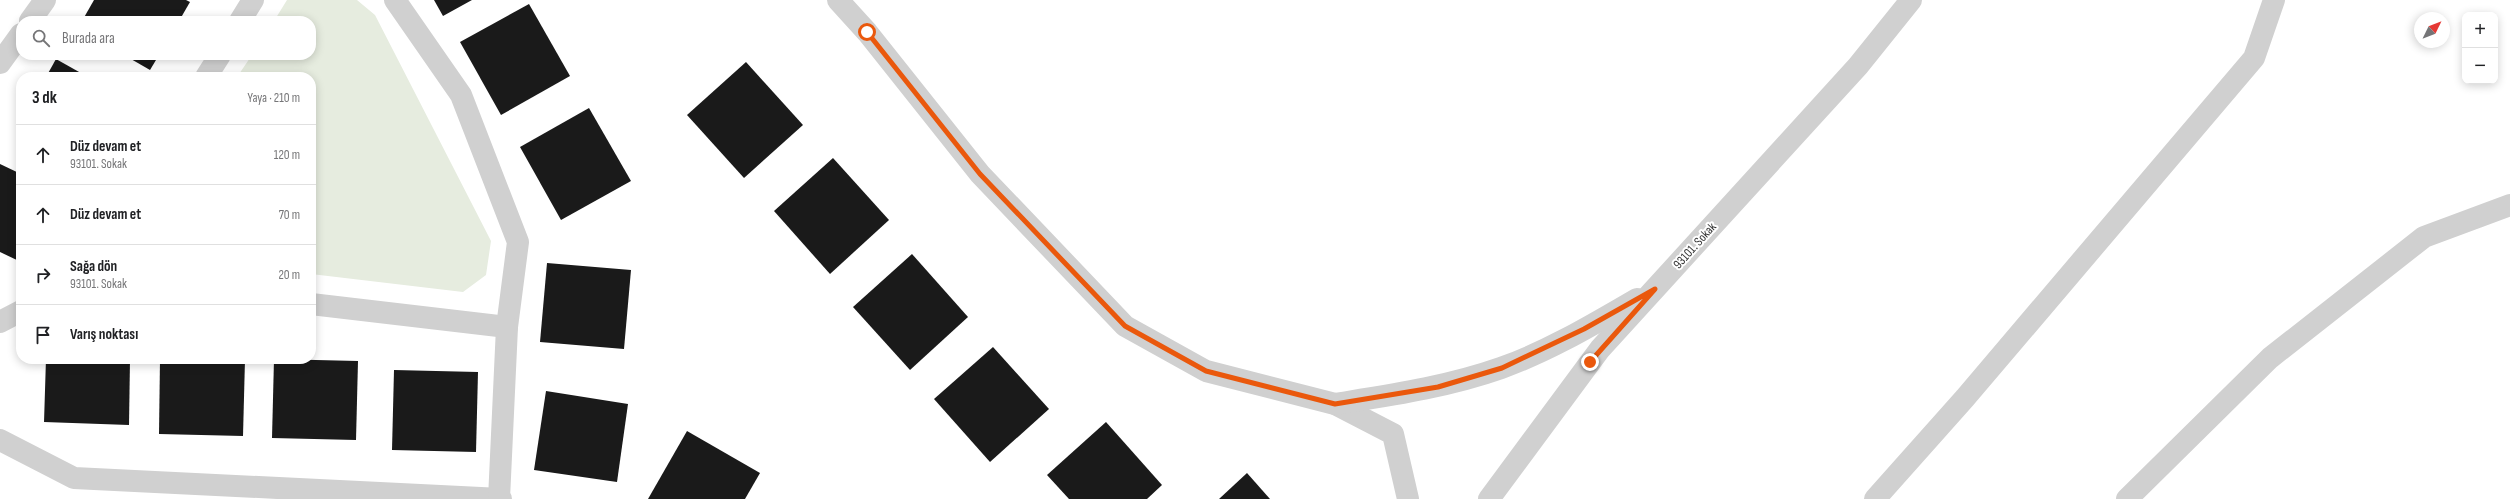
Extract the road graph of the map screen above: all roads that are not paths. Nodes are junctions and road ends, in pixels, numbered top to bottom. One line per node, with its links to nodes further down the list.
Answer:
1 (46, 0): 7 (street)
2 (253, 0): 8 (street)
3 (395, 0): 18 (street)
4 (838, 0): 19 (street)
5 (1910, 0): 14 (street, 93101. Sokak)
6 (2274, 0): 24 (street)
7 (34, 16)
8 (243, 16)
9 (16, 41): 11 (street)
10 (217, 60): 12 (street)
11 (0, 63)
12 (209, 72)
13 (2510, 205): 25 (street)
14 (1655, 289): 19 (street); 23 (street, 93101. Sokak)
15 (316, 305): 18 (street)
16 (16, 314): 17 (street)
17 (0, 322)
18 (507, 328): 21 (street)
19 (1335, 404): 22 (street)
20 (0, 440): 21 (street)
21 (500, 499)
22 (1408, 499)
23 (1489, 499)
24 (1875, 499)
25 (2126, 499)

